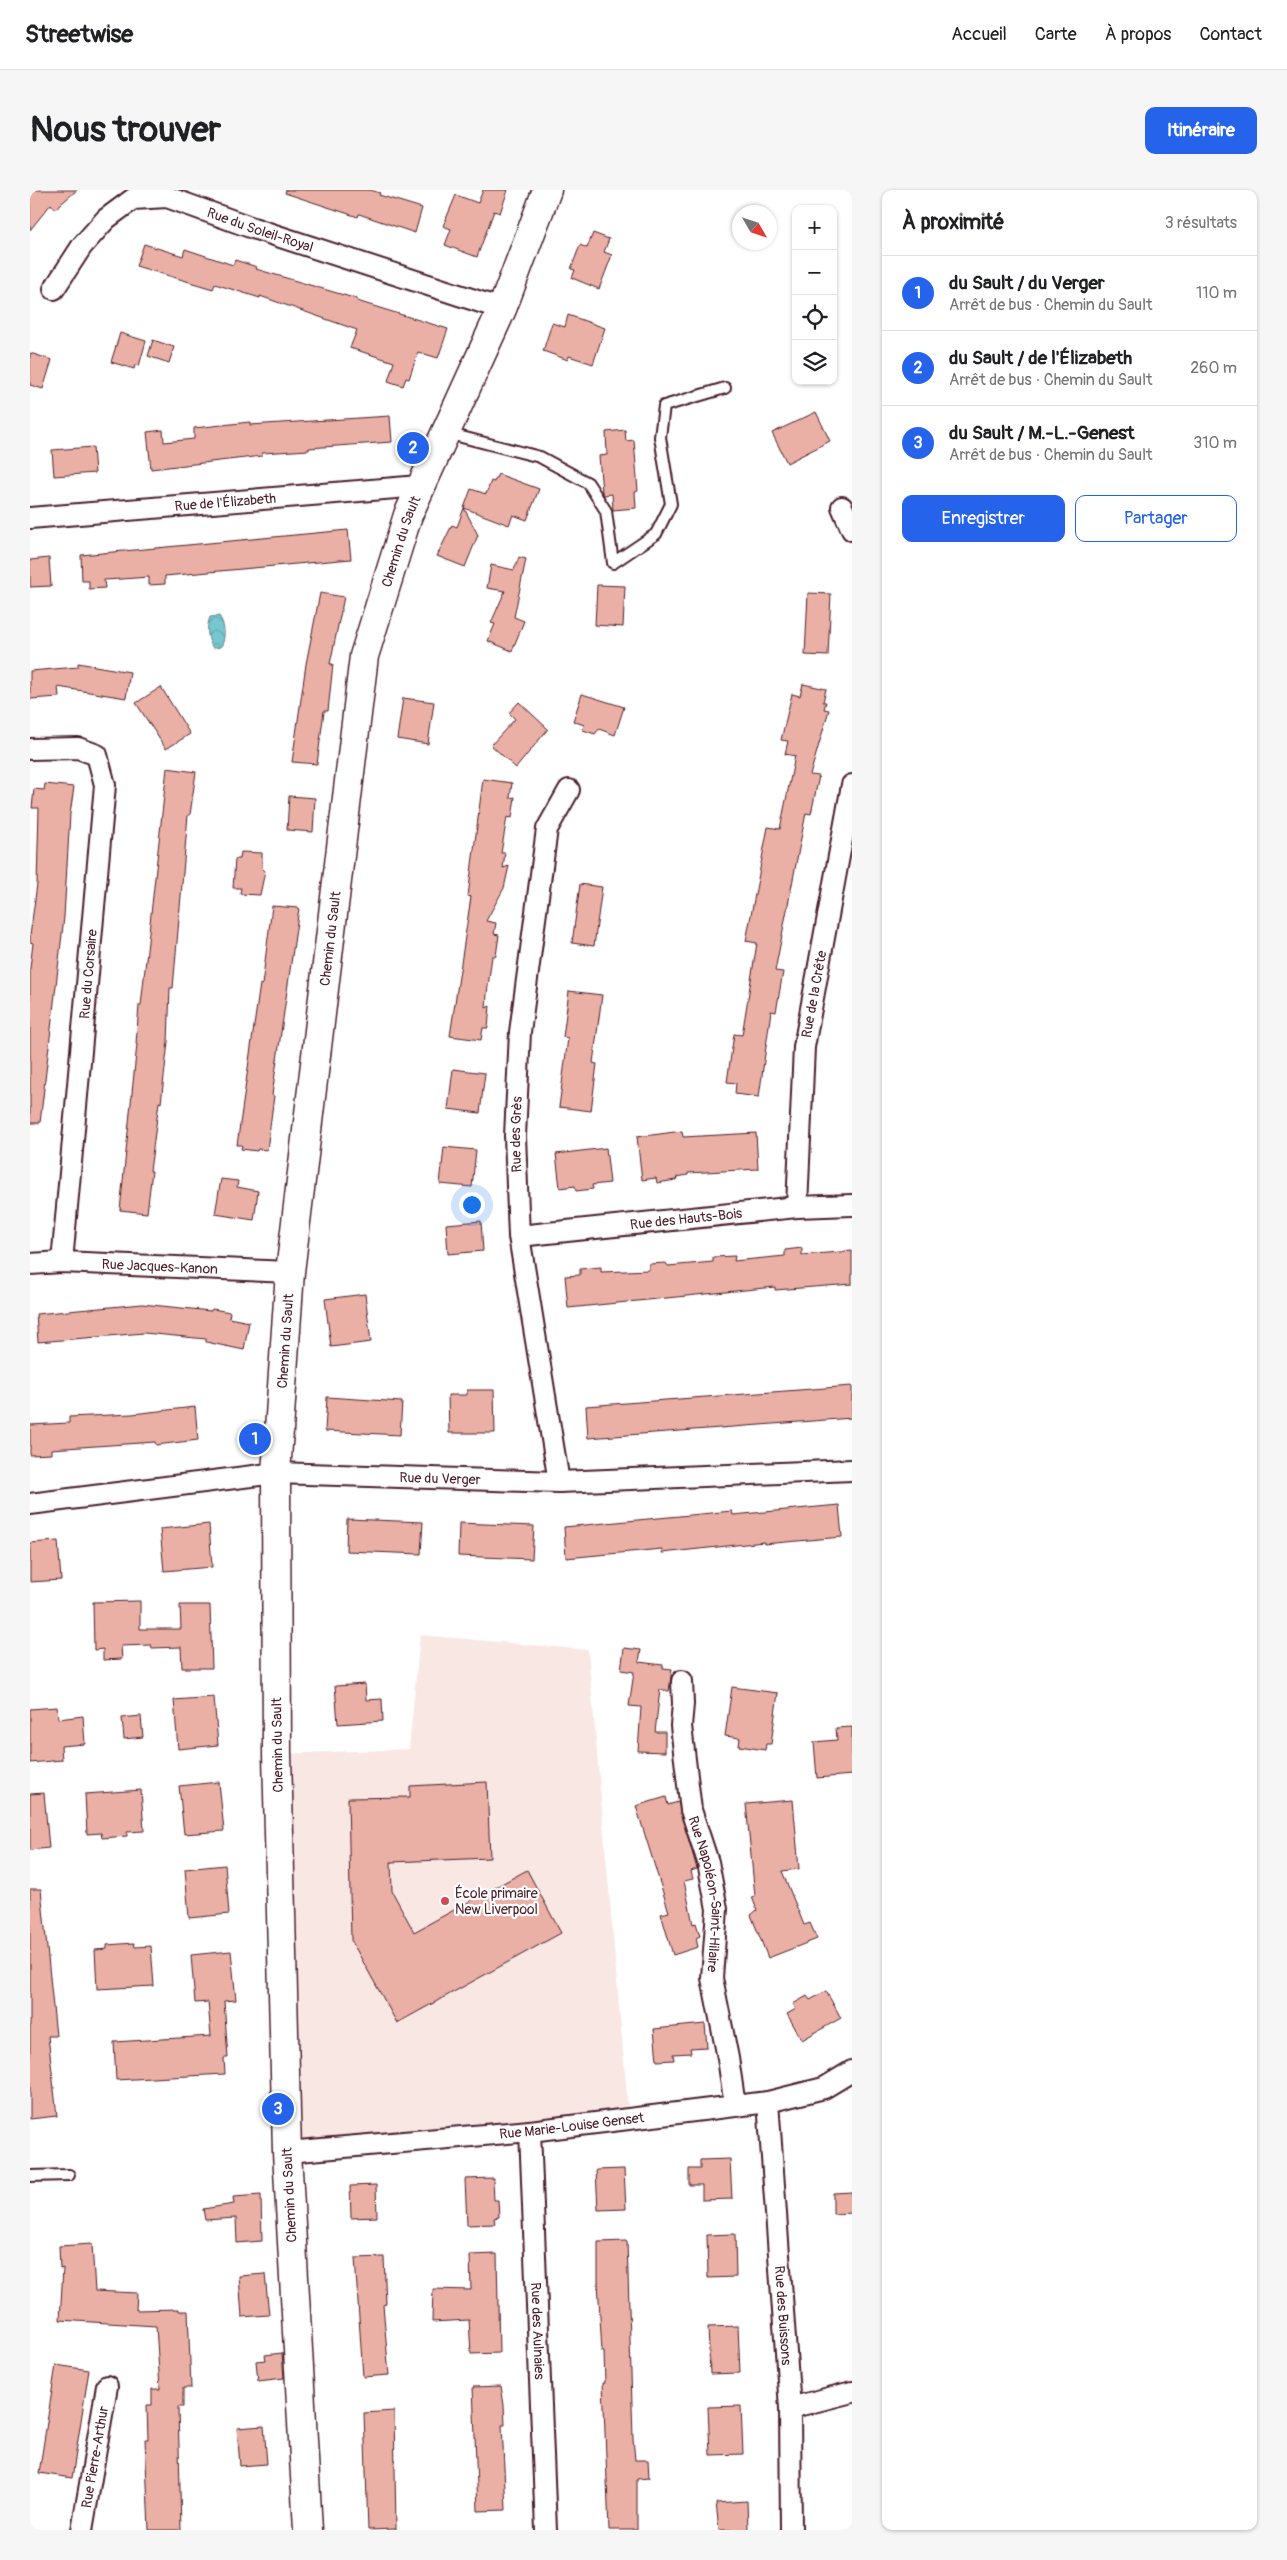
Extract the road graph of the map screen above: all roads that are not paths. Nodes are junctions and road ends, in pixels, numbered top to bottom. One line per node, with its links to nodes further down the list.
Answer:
1 (547, 190): 3 (street, Chemin du Sault)
2 (54, 290): 3 (street, Rue du Soleil-Royal)
3 (502, 309): 5 (street, Chemin du Sault)
4 (725, 388): 5 (lane)
5 (445, 433): 6 (street, Chemin du Sault)
6 (420, 486): 8 (street, Rue de l'Élizabeth); 18 (street, Chemin du Sault)
7 (842, 507): 9 (street)
8 (30, 518)
9 (852, 530)
10 (30, 749): 16 (street, Rue du Corsaire)
11 (852, 785): 14 (street, Rue de la Crête)
12 (569, 790): 15 (street, Rue des Grès)
13 (852, 1205): 14 (street, Rue des Hauts-Bois)
14 (797, 1206): 15 (street, Rue des Hauts-Bois)
15 (519, 1236): 21 (street, Rue des Grès)
16 (62, 1262): 17 (street, Rue Jacques-Kanon); 18 (street, Rue Jacques-Kanon)
17 (30, 1264)
18 (290, 1272): 20 (street, Chemin du Sault)
19 (852, 1470): 21 (street, Rue du Verger)
20 (276, 1472): 21 (street, Rue du Verger); 22 (street, Rue du Verger); 28 (street, Chemin du Sault)
21 (559, 1482)
22 (30, 1504)
23 (682, 1681): 26 (street, Rue Napoléon-Saint-Hilaire)
24 (852, 2071): 25 (street, Rue Marie-Louise Genset)
25 (768, 2102): 26 (street, Rue Marie-Louise Genset); 33 (street, Rue des Buissons)
26 (735, 2106): 27 (street, Rue Marie-Louise Genset)
27 (530, 2131): 28 (street, Rue Marie-Louise Genset); 36 (street, Rue des Aulnaies)
28 (286, 2152): 35 (street, Chemin du Sault)
29 (70, 2174): 30 (lane)
30 (30, 2176)
31 (107, 2386): 34 (street, Rue Pierre-Arthur)
32 (852, 2392): 33 (street)
33 (790, 2408): 37 (street, Rue des Buissons)
34 (82, 2530)
35 (308, 2530)
36 (546, 2530)
37 (791, 2530)

